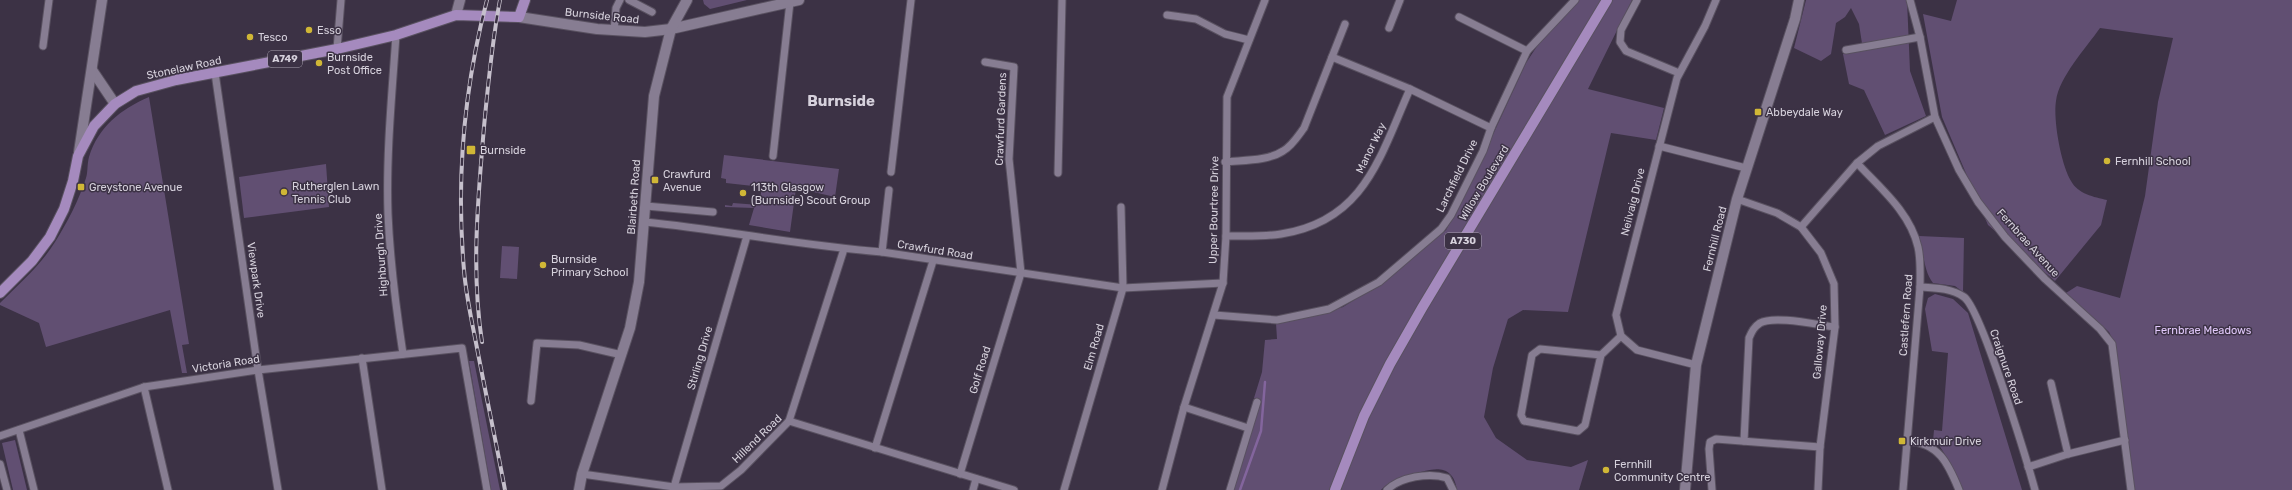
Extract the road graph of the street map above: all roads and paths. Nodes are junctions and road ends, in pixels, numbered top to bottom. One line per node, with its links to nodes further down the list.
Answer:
1 (49, 0): 32 (street)
2 (102, 0): 38 (street)
3 (341, 0): 33 (street)
4 (460, 0): 21 (street)
5 (525, 0): 23 (main road)
6 (620, 0): 28 (street)
7 (630, 0): 20 (street)
8 (687, 0): 27 (street, Blairbeth Road)
9 (912, 0): 51 (street)
10 (1062, 0): 52 (street)
11 (1264, 0): 31 (street, Upper Bourtree Drive)
12 (1400, 0): 26 (street)
13 (1575, 0): 35 (street, Larchfield Drive)
14 (1607, 0): 112 (main road, Willow Boulevard / A730)
15 (1637, 0): 40 (street)
16 (1716, 0): 40 (street, Neilvaig Drive)
17 (1799, 0): 50 (street, Fernhill Road)
18 (1910, 0): 30 (street, Fernbrae Avenue)
19 (794, 1): 27 (street, Burnside Road); 47 (street)
20 (652, 12)
21 (456, 15): 23 (main road, A749); 29 (main road, Stonelaw Road / A749)
22 (1167, 15): 31 (street)
23 (519, 17): 28 (street, Burnside Road)
24 (1459, 17): 35 (street)
25 (1345, 24): 36 (street)
26 (1390, 28)
27 (671, 29): 28 (street, Burnside Road); 55 (street, Blairbeth Road)
28 (614, 31)
29 (396, 35): 33 (main road, Stonelaw Road / A749); 73 (street, Highburgh Drive)
30 (1920, 37): 34 (street); 43 (street, Fernbrae Avenue)
31 (1249, 40): 48 (street, Upper Bourtree Drive)
32 (43, 46)
33 (337, 49): 39 (main road, Stonelaw Road / A749)
34 (1846, 50)
35 (1527, 51): 44 (street, Larchfield Drive)
36 (1332, 57): 41 (street); 48 (street)
37 (985, 62): 65 (street, Crawfurd Gardens)
38 (92, 70): 42 (street); 46 (street)
39 (215, 72): 42 (main road, Stonelaw Road / A749); 78 (street, Viewpark Drive)
40 (1679, 73): 45 (street, Neilvaig Drive)
41 (1410, 89): 44 (street); 61 (street, Manor Way)
42 (115, 104): 46 (main road, Stonelaw Road / A749)
43 (1935, 117): 49 (street); 88 (street, Fernbrae Avenue)
44 (1491, 128): 70 (street, Larchfield Drive)
45 (1659, 146): 50 (street); 72 (street, Neilvaig Drive)
46 (78, 156): 69 (main road, Stonelaw Road / A749)
47 (773, 156)
48 (1225, 162): 61 (street, Upper Bourtree Drive)
49 (1857, 163): 59 (street); 67 (street, Castlefern Road)
50 (1746, 168): 54 (street, Fernhill Road)
51 (891, 172)
52 (1058, 173)
53 (889, 190): 63 (street)
54 (1737, 199): 59 (street, Galloway Drive); 77 (street, Fernhill Road)
55 (646, 206): 57 (street); 58 (street, Blairbeth Road)
56 (1121, 208): 68 (street, Elm Road)
57 (713, 212)
58 (645, 222): 60 (street, Crawfurd Road); 74 (street, Blairbeth Road)
59 (1800, 227): 71 (street, Galloway Drive)
60 (747, 236): 62 (street, Crawfurd Road); 99 (street, Stirling Drive)
61 (1226, 236): 66 (street, Upper Bourtree Drive)
62 (844, 249): 63 (street, Crawfurd Road); 84 (street)
63 (882, 252): 64 (street, Crawfurd Road)
64 (933, 261): 65 (street, Crawfurd Road); 92 (street)
65 (1021, 273): 68 (street, Crawfurd Road); 97 (street, Golf Road)
66 (1223, 283): 68 (street, Crawfurd Road); 70 (street, Upper Bourtree Drive)
67 (1920, 287): 90 (street, Castlefern Road); 95 (street, Craignure Road)
68 (1123, 288): 109 (street, Elm Road)
69 (0, 293)
70 (1214, 315): 83 (street, Upper Bourtree Drive)
71 (1835, 327): 89 (street); 91 (street, Galloway Drive)
72 (1621, 336): 75 (street); 77 (street)
73 (403, 354): 76 (street, Victoria Road); 105 (street, Victoria Road)
74 (622, 355): 81 (street); 96 (street, Blairbeth Road)
75 (1601, 355): 75 (street)
76 (362, 358): 78 (street, Victoria Road); 104 (street)
77 (1696, 365): 115 (street, Fernhill Road)
78 (258, 370): 80 (street, Victoria Road); 103 (street, Viewpark Drive)
79 (2051, 383): 93 (street)
80 (144, 387): 86 (street, Victoria Road); 102 (street)
81 (531, 401)
82 (1256, 402): 85 (street)
83 (1184, 407): 85 (street); 110 (street, Upper Bourtree Drive)
84 (789, 421): 92 (street, Hillend Road); 99 (street, Hillend Road)
85 (1248, 428): 111 (street)
86 (19, 430): 87 (street, Victoria Road); 101 (street)
87 (0, 436)
88 (2124, 440): 93 (street); 121 (street, Fernbrae Avenue)
89 (1744, 441): 91 (street); 116 (street)
90 (1907, 441): 118 (street, Castlefern Road); 119 (street)
91 (1820, 447): 117 (street, Galloway Drive)
92 (875, 448): 97 (street, Hillend Road)
93 (2068, 454): 95 (street)
94 (0, 464): 100 (street)
95 (2028, 467): 120 (street, Craignure Road)
96 (582, 474): 99 (street, Hillend Road); 106 (street, Blairbeth Road)
97 (960, 474): 98 (street, Hillend Road)
98 (976, 479): 107 (street); 108 (street, Hillend Road)
99 (674, 487)
100 (6, 490)
101 (34, 490)
102 (168, 490)
103 (278, 490)
104 (382, 490)
105 (487, 490)
106 (579, 490)
107 (973, 490)
108 (1014, 490)
109 (1064, 490)
110 (1162, 490)
111 (1230, 490)
112 (1335, 490)
113 (1387, 490): 114 (street)
114 (1453, 490)
115 (1685, 490)
116 (1712, 490)
117 (1818, 490)
118 (1903, 490)
119 (1959, 490)
120 (2034, 490)
121 (2131, 490)

